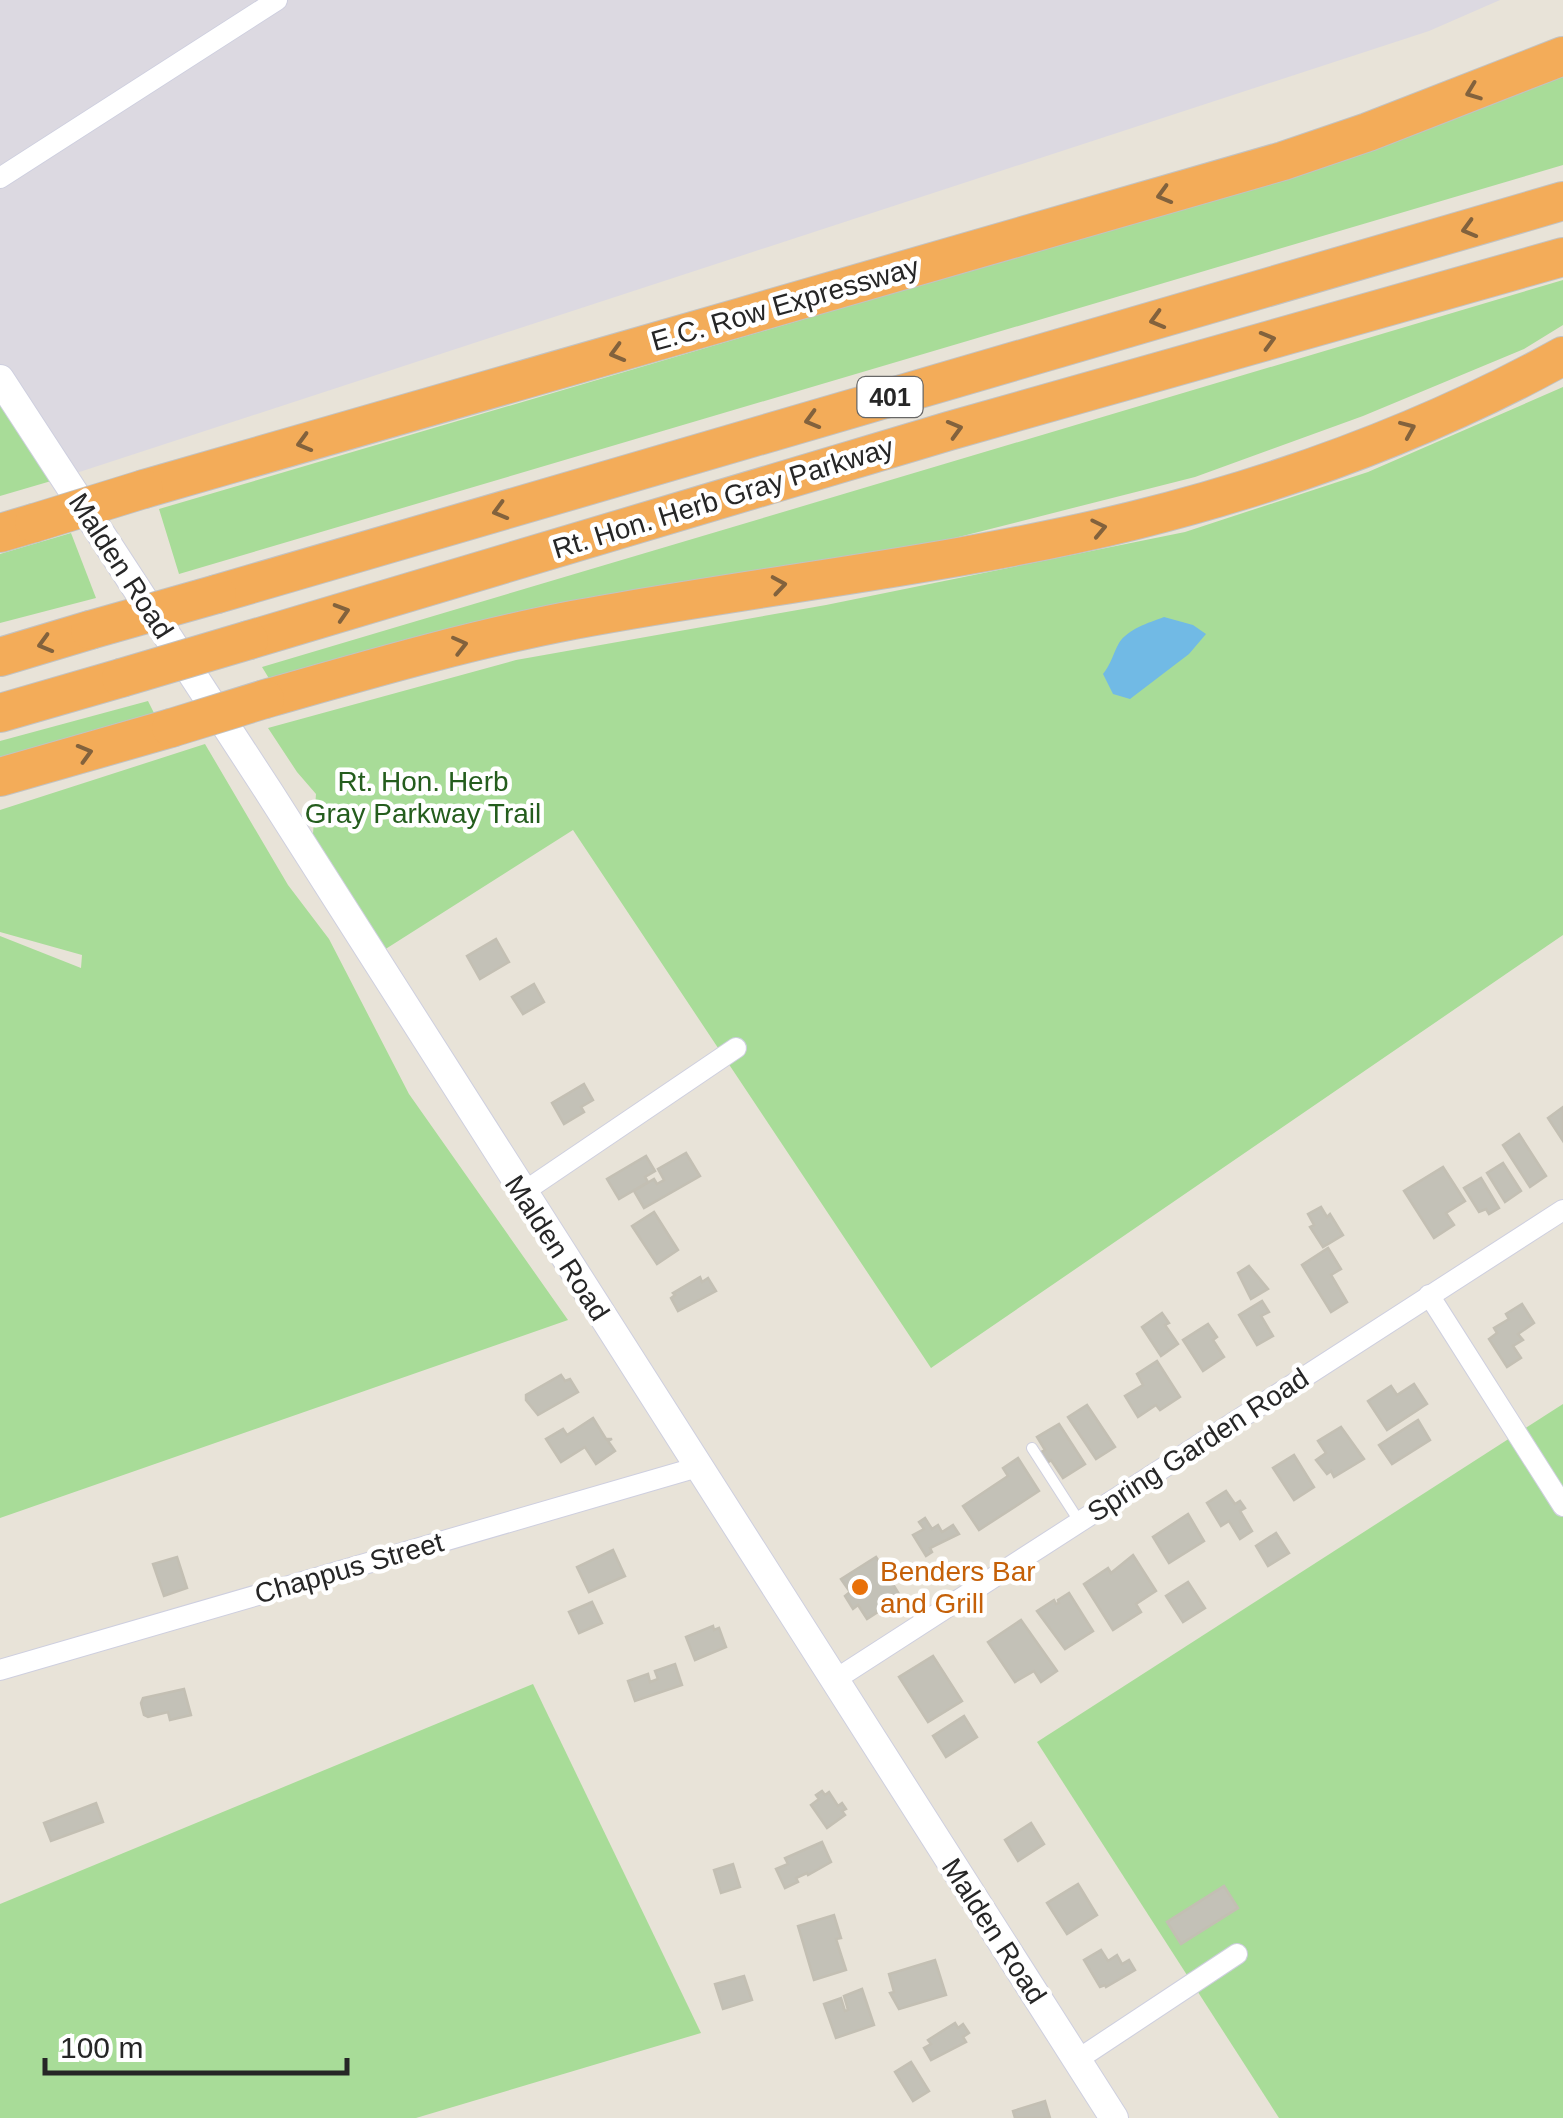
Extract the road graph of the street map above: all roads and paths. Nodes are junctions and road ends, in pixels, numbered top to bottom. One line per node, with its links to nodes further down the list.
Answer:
1 (278, 0): 3 (street)
2 (1563, 56): 8 (highway, E.C. Row Expressway, one-way to 8, bridge)
3 (0, 178)
4 (1563, 201): 9 (highway, Rt. Hon. Herb Gray Parkway / 401, one-way to 9, bridge)
5 (1563, 257): 10 (highway, Rt. Hon. Herb Gray Parkway / 401, one-way to 5, bridge)
6 (1563, 356): 11 (highway, one-way to 6, bridge)
7 (0, 379): 13 (main road, Malden Road)
8 (17, 528)
9 (0, 657)
10 (0, 713)
11 (0, 778)
12 (736, 1048): 13 (street)
13 (522, 1194): 17 (main road, Malden Road)
14 (1563, 1210): 15 (street, Spring Garden Road)
15 (1428, 1295): 18 (street); 19 (street, Spring Garden Road)
16 (1032, 1448): 19 (lane)
17 (698, 1467): 20 (street, Chappus Street); 21 (main road, Malden Road)
18 (1563, 1506)
19 (1079, 1522): 21 (street, Spring Garden Road)
20 (0, 1670)
21 (833, 1681): 23 (main road, Malden Road)
22 (1237, 1954): 23 (street)
23 (1077, 2060): 24 (main road, Malden Road)
24 (1114, 2118)

